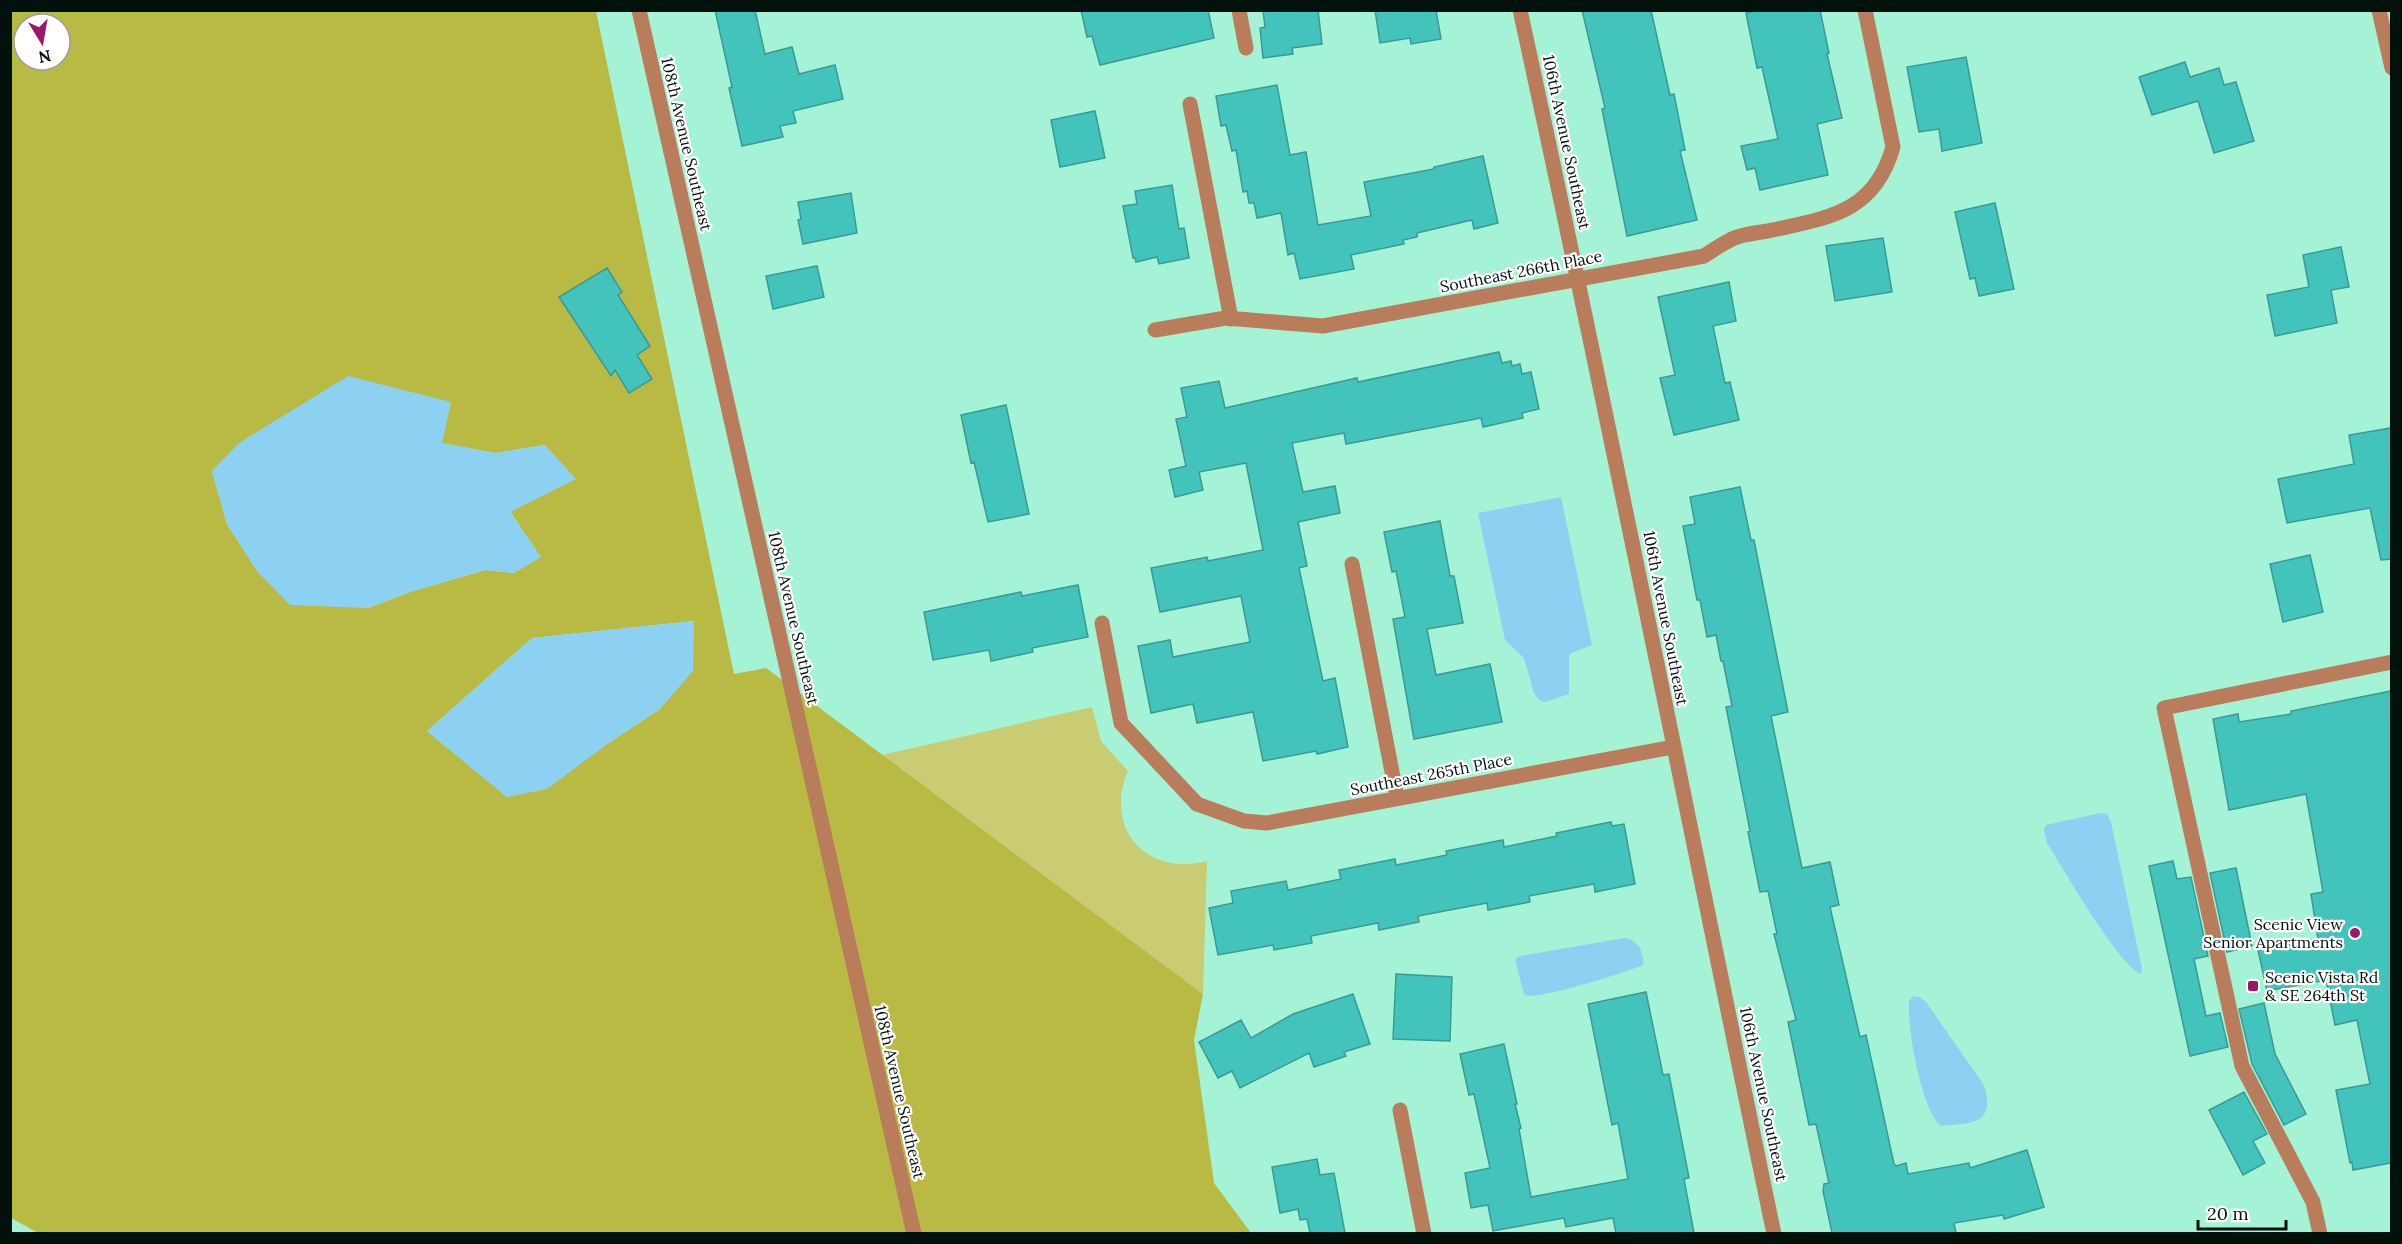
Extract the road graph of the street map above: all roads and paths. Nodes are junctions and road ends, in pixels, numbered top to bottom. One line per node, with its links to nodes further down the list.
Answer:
1 (639, 10): 18 (street, 108th Avenue Southeast)
2 (1239, 10): 6 (street)
3 (1520, 10): 9 (street, 106th Avenue Southeast)
4 (1865, 10): 9 (street, Southeast 266th Place)
5 (2379, 10): 7 (street)
6 (1246, 48)
7 (2391, 68)
8 (1190, 104): 10 (street)
9 (1579, 278): 10 (street, Southeast 266th Place); 15 (street, 106th Avenue Southeast)
10 (1231, 319): 11 (street, Southeast 266th Place)
11 (1155, 330)
12 (1352, 564): 16 (street)
13 (1102, 623): 16 (street, Southeast 265th Place)
14 (2391, 662): 21 (street)
15 (1673, 747): 16 (street, Southeast 265th Place); 20 (street, 106th Avenue Southeast)
16 (1397, 798)
17 (1400, 1110): 19 (street)
18 (914, 1233)
19 (1424, 1233)
20 (1774, 1233)
21 (2320, 1233)

